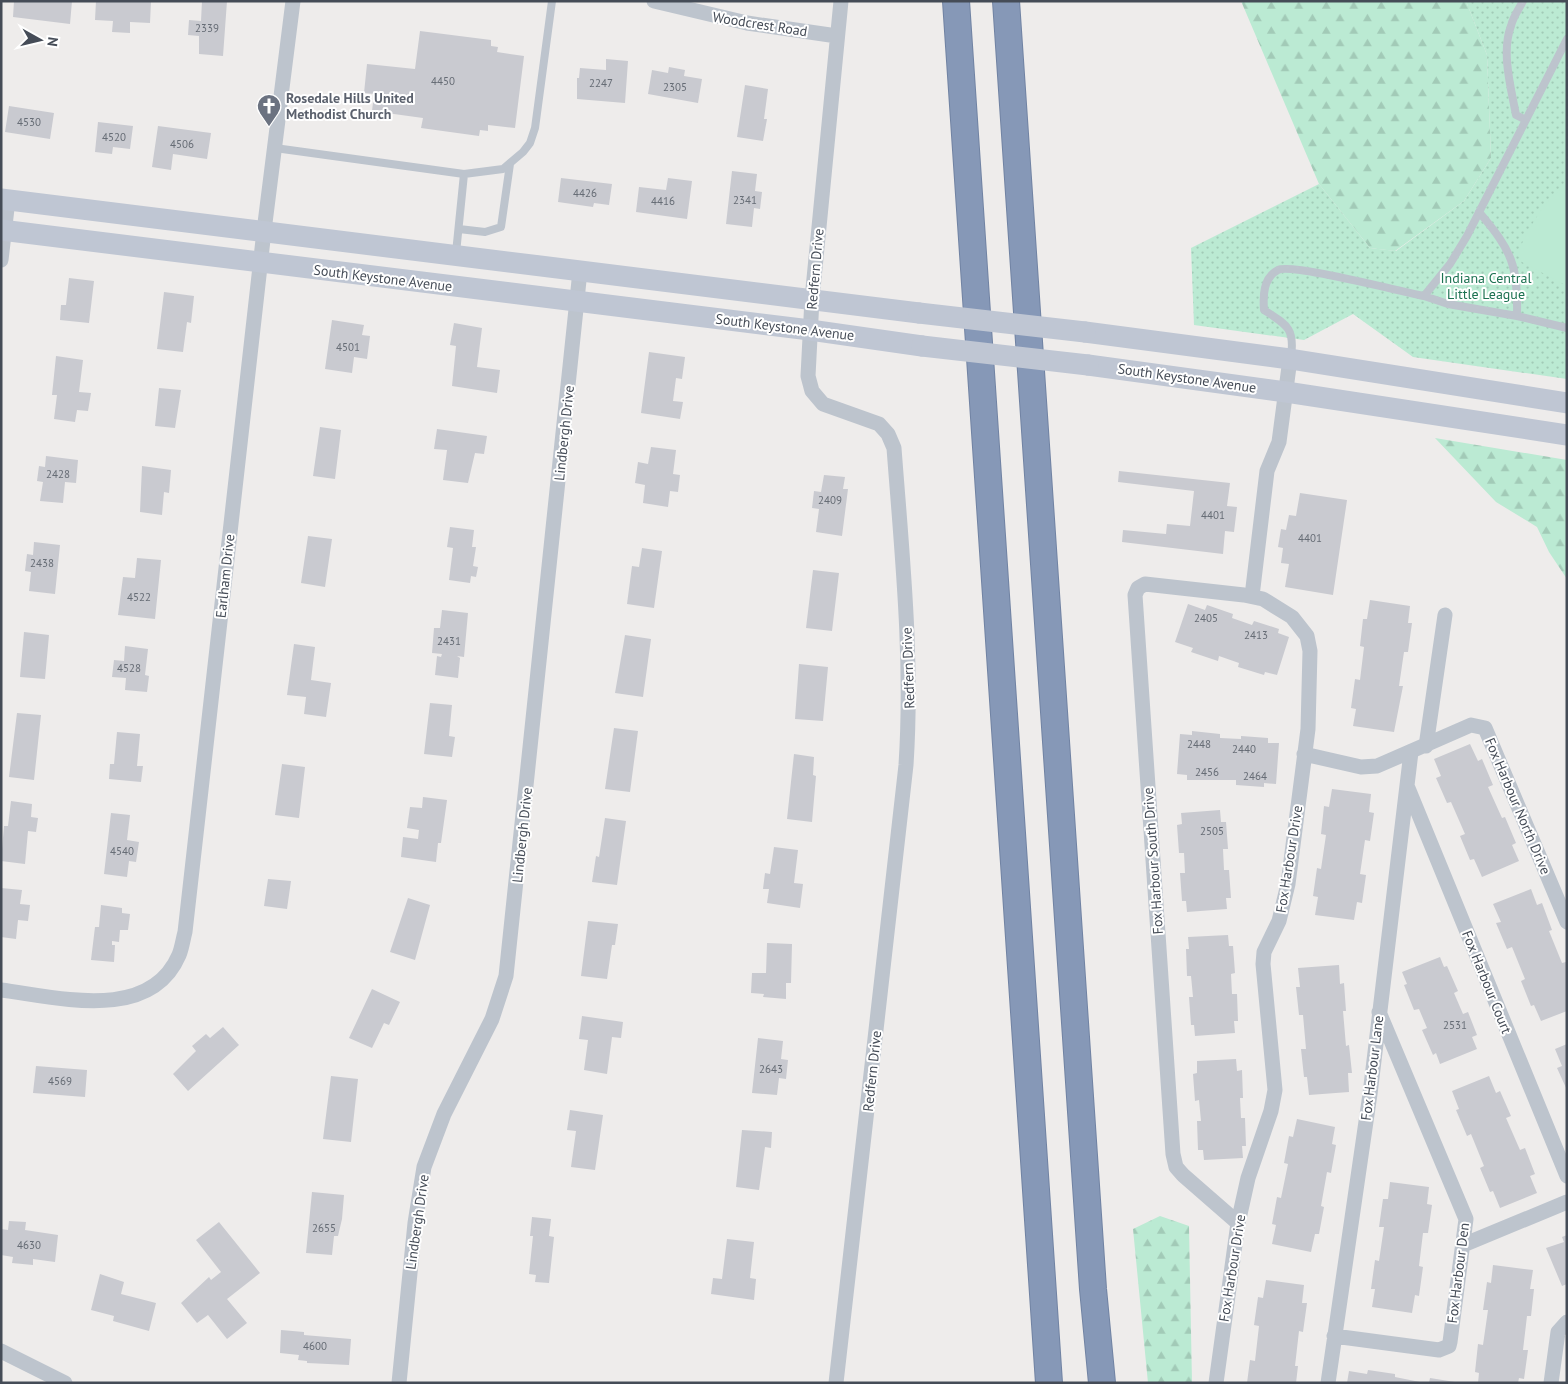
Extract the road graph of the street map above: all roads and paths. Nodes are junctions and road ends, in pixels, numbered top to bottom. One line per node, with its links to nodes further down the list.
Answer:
1 (293, 1): 11 (street, Earlham Drive)
2 (552, 1): 12 (lane)
3 (654, 1): 8 (street, Woodcrest Road)
4 (841, 1): 8 (street, Redfern Drive)
5 (956, 1): 52 (highway)
6 (1006, 1): 53 (highway)
7 (1523, 1): 10 (lane)
8 (837, 36): 24 (street, Redfern Drive)
9 (1567, 39): 10 (lane)
10 (1526, 120): 15 (lane)
11 (275, 148): 13 (lane); 18 (street, Earlham Drive)
12 (510, 164): 13 (lane); 16 (lane)
13 (464, 174): 16 (lane)
14 (5, 200): 17 (street); 18 (main road)
15 (1479, 212): 23 (lane); 26 (lane)
16 (458, 229): 19 (lane)
17 (3, 230): 20 (street); 21 (main road, South Keystone Avenue)
18 (264, 231): 19 (main road); 21 (street, Earlham Drive)
19 (456, 257): 22 (main road)
20 (1, 260)
21 (261, 262): 25 (main road, South Keystone Avenue); 40 (street, Earlham Drive)
22 (580, 271): 24 (main road); 25 (street, Lindbergh Drive)
23 (1424, 296): 26 (lane); 29 (lane)
24 (812, 299): 28 (street, Redfern Drive); 29 (main road, bridge)
25 (577, 302): 28 (main road, South Keystone Avenue); 50 (street, Lindbergh Drive)
26 (1517, 316): 27 (lane)
27 (1567, 328)
28 (810, 330): 30 (main road, South Keystone Avenue, bridge); 51 (street, Redfern Drive)
29 (1290, 359): 30 (street); 31 (main road)
30 (1286, 392): 32 (main road, South Keystone Avenue); 33 (street)
31 (1567, 403)
32 (1567, 436)
33 (1252, 596): 37 (street, Fox Harbour Drive); 44 (street, Fox Harbour South Drive)
34 (1445, 615): 35 (street)
35 (1426, 746): 36 (street, Fox Harbour North Drive); 39 (street, Fox Harbour North Drive)
36 (1411, 752): 37 (street, Fox Harbour North Drive); 38 (street, Fox Harbour Lane)
37 (1304, 754): 44 (street, Fox Harbour Drive)
38 (1407, 787): 41 (street, Fox Harbour Lane); 42 (street, Fox Harbour Court)
39 (1567, 922)
40 (1, 990)
41 (1379, 1011): 45 (street, Fox Harbour Den); 47 (street, Fox Harbour Lane)
42 (1567, 1176)
43 (1567, 1202): 45 (street)
44 (1238, 1223): 54 (street, Fox Harbour Drive)
45 (1463, 1245): 47 (street, Fox Harbour Den)
46 (1567, 1322): 56 (street)
47 (1334, 1336): 55 (street, Fox Harbour Lane)
48 (1, 1351): 49 (street)
49 (64, 1383)
50 (399, 1383)
51 (836, 1383)
52 (1049, 1383)
53 (1102, 1383)
54 (1216, 1383)
55 (1328, 1383)
56 (1551, 1383)

